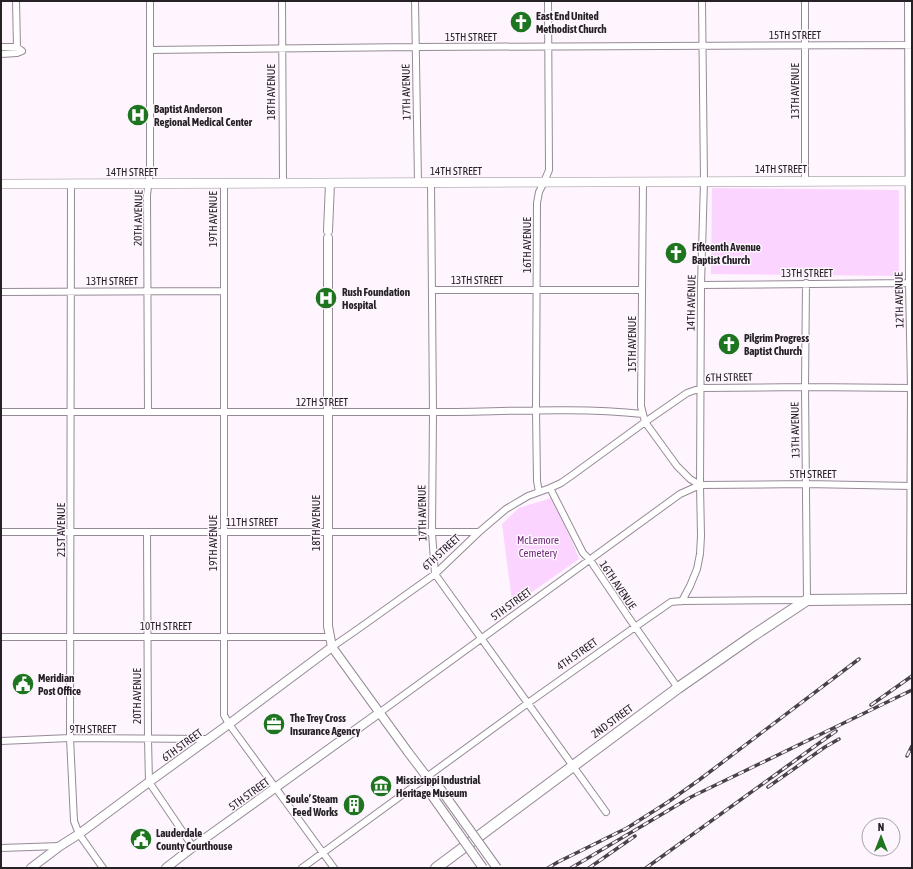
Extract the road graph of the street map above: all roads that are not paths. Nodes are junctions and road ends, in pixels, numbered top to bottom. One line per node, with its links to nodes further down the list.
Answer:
1 (16, 1): 15 (street)
2 (150, 1): 17 (street, 20TH AVENUE)
3 (282, 1): 16 (street, 18TH AVENUE)
4 (415, 1): 13 (street, 17TH AVENUE)
5 (548, 1): 14 (street, 16TH AVENUE)
6 (702, 1): 11 (street, 14TH AVENUE)
7 (805, 1): 9 (street, 13TH AVENUE)
8 (908, 1): 10 (street, 12TH AVENUE)
9 (805, 45): 10 (street, 15TH STREET); 11 (street, 15TH STREET); 23 (street, 13TH AVENUE)
10 (910, 45): 20 (street, 12TH AVENUE)
11 (702, 46): 14 (street, 15TH STREET); 19 (street, 14TH AVENUE)
12 (1, 47): 15 (street)
13 (415, 47): 14 (street, 15TH STREET); 16 (street, 15TH STREET); 26 (street, 17TH AVENUE)
14 (548, 47): 21 (street, 16TH AVENUE)
15 (20, 49): 18 (street)
16 (282, 49): 17 (street, 15TH STREET); 24 (street, 18TH AVENUE)
17 (150, 50): 30 (street, 20TH AVENUE)
18 (1, 54)
19 (704, 181): 22 (main road, 14TH STREET); 23 (main road, 14TH STREET); 34 (street, 14TH AVENUE)
20 (910, 181): 23 (main road, 14TH STREET); 33 (street, 12TH AVENUE)
21 (544, 182): 22 (main road, 14TH STREET); 27 (main road, 14TH STREET); 36 (street, 16TH AVENUE)
22 (643, 182): 37 (street, 15TH AVENUE)
23 (805, 182)
24 (283, 183): 25 (main road, 14TH STREET); 31 (main road, 14TH STREET)
25 (330, 183): 26 (main road, 14TH STREET); 50 (street, 18TH AVENUE)
26 (418, 183): 27 (main road, 14TH STREET)
27 (431, 183): 35 (street, 17TH AVENUE)
28 (1, 184): 29 (main road, 14TH STREET)
29 (71, 184): 30 (main road, 14TH STREET); 41 (street, 21ST AVENUE)
30 (149, 184): 31 (main road, 14TH STREET); 38 (street, 20TH AVENUE)
31 (224, 184): 39 (street, 19TH AVENUE)
32 (806, 283): 33 (street, 13TH STREET); 34 (street, 13TH STREET); 42 (street, 13TH AVENUE)
33 (910, 283): 44 (street, 12TH AVENUE)
34 (701, 284): 43 (street, 14TH AVENUE)
35 (432, 290): 36 (street, 13TH STREET); 51 (street, 17TH AVENUE)
36 (536, 290): 37 (street, 13TH STREET); 45 (street, 16TH AVENUE)
37 (642, 290): 52 (street, 15TH AVENUE)
38 (147, 291): 39 (street, 13TH STREET); 41 (street, 13TH STREET); 48 (street, 20TH AVENUE)
39 (223, 291): 49 (street, 19TH AVENUE)
40 (1, 292): 41 (street, 13TH STREET)
41 (71, 292): 47 (street, 21ST AVENUE)
42 (805, 387): 43 (street, 6TH STREET); 44 (street, 6TH STREET); 54 (street, 13TH AVENUE)
43 (700, 388): 53 (street, 6TH STREET); 55 (street, 14TH AVENUE)
44 (911, 388): 56 (street, 12TH AVENUE)
45 (536, 410): 51 (street, 12TH STREET); 52 (street, 12TH STREET); 58 (street, 16TH AVENUE)
46 (1, 412): 47 (street, 12TH STREET)
47 (71, 412): 48 (street, 12TH STREET); 60 (street, 21ST AVENUE)
48 (148, 412): 49 (street, 12TH STREET)
49 (224, 412): 50 (street, 12TH STREET); 62 (street, 19TH AVENUE)
50 (328, 412): 51 (street, 12TH STREET); 63 (street, 18TH AVENUE)
51 (433, 412): 65 (street, 17TH AVENUE)
52 (643, 414): 53 (street, 15TH AVENUE)
53 (644, 422): 55 (street, 15TH AVENUE); 57 (street, 6TH STREET)
54 (806, 484): 55 (street, 5TH STREET); 56 (street, 5TH STREET); 69 (street, 13TH AVENUE)
55 (700, 485): 66 (street, 5TH STREET); 70 (street, 14TH AVENUE)
56 (911, 486): 68 (street, 12TH AVENUE)
57 (550, 488): 58 (street, 6TH STREET); 66 (street, 16TH AVENUE)
58 (539, 492): 64 (street, 6TH STREET)
59 (1, 532): 60 (street, 11TH STREET)
60 (71, 532): 61 (street, 11TH STREET); 75 (street, 21ST AVENUE)
61 (147, 532): 62 (street, 11TH STREET); 72 (street, 20TH AVENUE)
62 (223, 532): 63 (street, 11TH STREET); 73 (street, 19TH AVENUE)
63 (327, 532): 65 (street, 11TH STREET); 76 (street, 18TH AVENUE)
64 (479, 532): 65 (street, 11TH STREET); 67 (street, 6TH STREET)
65 (432, 533): 67 (street, 17TH AVENUE)
66 (590, 560): 71 (street, 16TH AVENUE); 77 (street, 5TH STREET)
67 (435, 574): 77 (street); 78 (street, 6TH STREET)
68 (911, 599): 69 (main road, 4TH STREET)
69 (807, 600): 70 (street, 4TH STREET); 79 (main road, 2ND STREET)
70 (682, 601): 71 (street, 4TH STREET)
71 (635, 627): 79 (street, 16TH AVENUE); 80 (street, 4TH STREET)
72 (147, 636): 73 (street, 10TH STREET); 75 (street, 10TH STREET); 84 (street, 20TH AVENUE)
73 (224, 636): 76 (street, 10TH STREET); 82 (street, 19TH AVENUE)
74 (1, 637): 75 (street, 10TH STREET)
75 (71, 637): 83 (street, 21ST AVENUE)
76 (330, 637): 78 (street, 18TH AVENUE)
77 (482, 639): 80 (street); 81 (street, 5TH STREET)
78 (332, 647): 81 (street, 18TH AVENUE); 82 (street, 6TH STREET)
79 (678, 688): 87 (main road, 2ND STREET)
80 (528, 703): 87 (street); 88 (street, 4TH STREET)
81 (380, 713): 88 (street, 18TH AVENUE); 90 (street, 5TH STREET)
82 (229, 724): 85 (street, 6TH STREET); 90 (street, 19TH AVENUE)
83 (70, 738): 84 (street, 9TH STREET); 86 (street, 9TH STREET); 92 (street, 21ST AVENUE)
84 (148, 739): 85 (street, 9TH STREET); 89 (street, 20TH AVENUE)
85 (208, 739): 89 (street, 6TH STREET)
86 (1, 741)
87 (573, 765): 91 (street); 102 (main road, 2ND STREET)
88 (427, 777): 96 (street, 4TH STREET); 103 (street, 18TH AVENUE, bridge); 104 (street, 18TH AVENUE, bridge)
89 (149, 782): 92 (street, 6TH STREET); 94 (street)
90 (275, 788): 94 (street, 5TH STREET); 96 (street, 19TH AVENUE)
91 (606, 812)
92 (79, 834): 93 (street, 6TH STREET); 98 (street, 21ST AVENUE)
93 (60, 846): 95 (street); 97 (street, 6TH STREET)
94 (193, 847): 99 (street, 5TH STREET)
95 (1, 848)
96 (322, 853): 100 (street, 4TH STREET); 101 (street, 19TH AVENUE)
97 (31, 868)
98 (103, 868)
99 (166, 868)
100 (302, 868)
101 (334, 868)
102 (436, 868)
103 (483, 868)
104 (497, 868)

